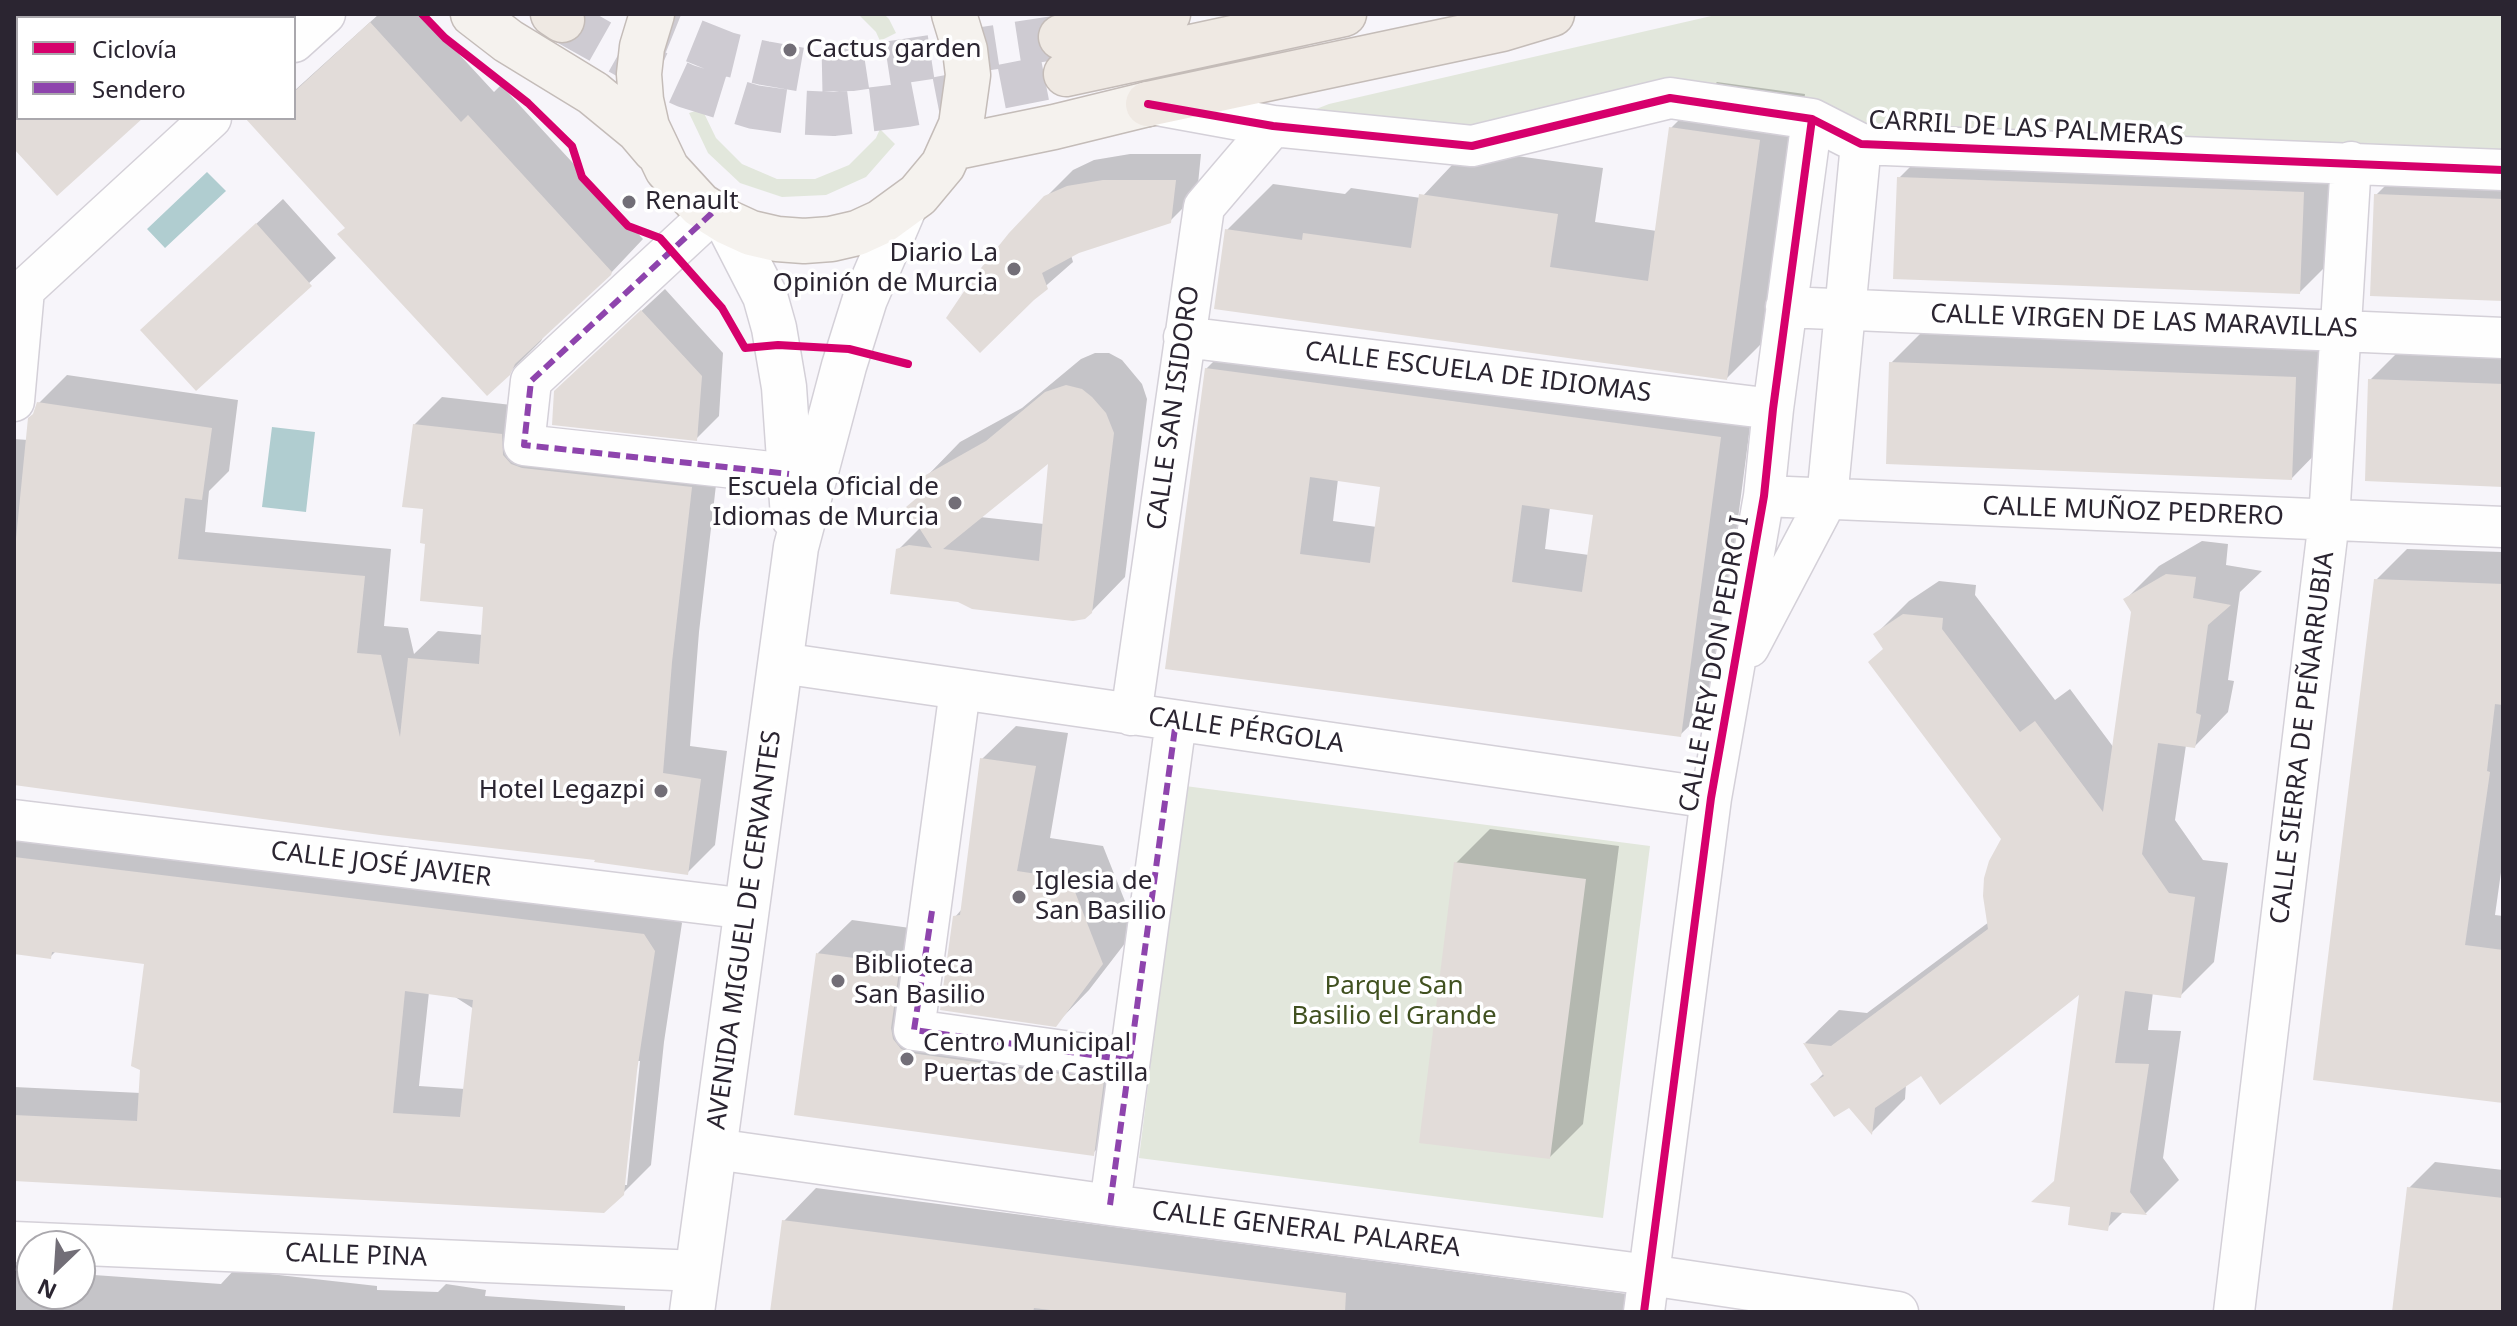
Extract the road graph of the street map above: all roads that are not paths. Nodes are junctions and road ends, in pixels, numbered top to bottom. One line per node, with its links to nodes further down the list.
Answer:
1 (325, 14): 8 (street)
2 (473, 14): 15 (main road)
3 (652, 14): 15 (main road)
4 (954, 14): 14 (main road)
5 (1168, 14): 6 (highway)
6 (1344, 14)
7 (1552, 14): 9 (highway)
8 (296, 40)
9 (1148, 104): 12 (street, CARRIL DE LAS PALMERAS); 14 (main road)
10 (1812, 119): 12 (street, CARRIL DE LAS PALMERAS); 13 (street, CARRIL DE LAS PALMERAS); 21 (street, CALLE REY DON PEDRO I)
11 (209, 120): 20 (street)
12 (1273, 126): 24 (street, CALLE SAN ISIDORO)
13 (1861, 144): 16 (street, CARRIL DE LAS PALMERAS); 22 (street, CALLE REY DON PEDRO I)
14 (952, 148): 18 (main road)
15 (657, 151): 19 (main road)
16 (2351, 162): 17 (street, CARRIL DE LAS PALMERAS); 23 (street, CALLE SIERRA DE PEÑARRUBIA)
17 (2503, 170)
18 (904, 208): 19 (main road); 33 (main road, AVENIDA MIGUEL DE CERVANTES)
19 (719, 218): 28 (main road, AVENIDA MIGUEL DE CERVANTES); 28 (street)
20 (19, 294): 26 (street)
21 (1786, 307): 22 (street, CALLE VIRGEN DE LAS MARAVILLAS); 27 (street, CALLE REY DON PEDRO I)
22 (1846, 310): 23 (street, CALLE VIRGEN DE LAS MARAVILLAS); 30 (street, CALLE REY DON PEDRO I)
23 (2341, 331): 25 (street, CALLE VIRGEN DE LAS MARAVILLAS); 31 (street, CALLE SIERRA DE PEÑARRUBIA)
24 (1184, 337): 27 (street, CALLE ESCUELA DE IDIOMAS); 37 (street, CALLE SAN ISIDORO)
25 (2503, 338)
26 (14, 401)
27 (1773, 409): 29 (street, CALLE REY DON PEDRO I)
28 (789, 474): 33 (main road, AVENIDA MIGUEL DE CERVANTES)
29 (1764, 496): 30 (street, CALLE MUÑOZ PEDRERO); 35 (street, CALLE REY DON PEDRO I)
30 (1827, 499): 31 (street, CALLE MUÑOZ PEDRERO); 35 (street, CALLE REY DON PEDRO I)
31 (2329, 520): 32 (street, CALLE MUÑOZ PEDRERO); 49 (street, CALLE SIERRA DE PEÑARRUBIA)
32 (2503, 527)
33 (796, 547): 34 (main road, AVENIDA MIGUEL DE CERVANTES)
34 (781, 663): 36 (street, CALLE PÉRGOLA); 41 (main road, AVENIDA MIGUEL DE CERVANTES)
35 (1731, 683): 39 (street, CALLE REY DON PEDRO I)
36 (960, 690): 37 (street, CALLE PÉRGOLA); 42 (street)
37 (1131, 715): 38 (street, CALLE PÉRGOLA)
38 (1176, 721): 39 (street, CALLE PÉRGOLA); 42 (street)
39 (1711, 798): 47 (street, CALLE REY DON PEDRO I)
40 (14, 820): 41 (street, CALLE JOSÉ JAVIER)
41 (748, 909): 43 (main road, AVENIDA MIGUEL DE CERVANTES)
42 (1128, 1060): 44 (street)
43 (715, 1149): 44 (street, CALLE GENERAL PALAREA); 46 (main road, AVENIDA MIGUEL DE CERVANTES)
44 (1110, 1205): 47 (street, CALLE GENERAL PALAREA)
45 (14, 1242): 46 (street, CALLE PINA)
46 (695, 1291)
47 (1647, 1294): 48 (street, CALLE GENERAL PALAREA)
48 (1898, 1312)
49 (2234, 1312)

